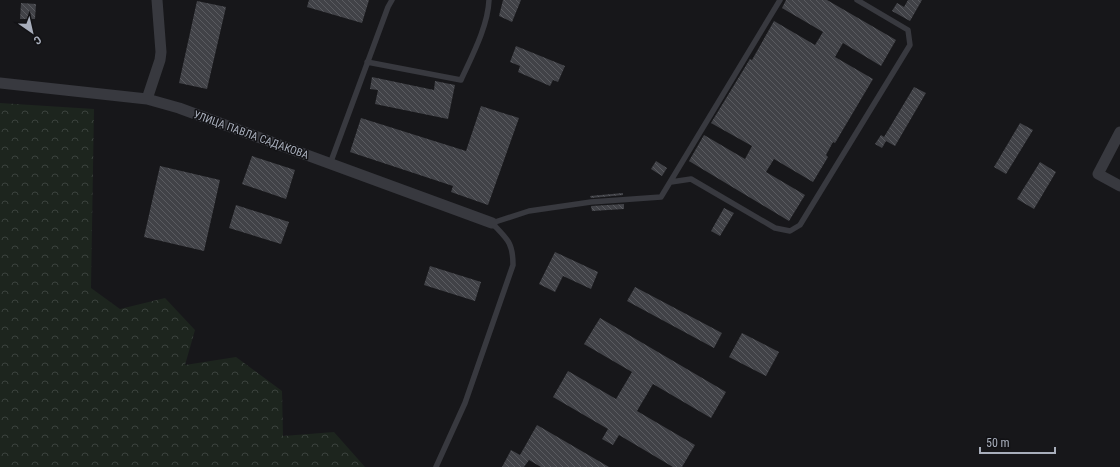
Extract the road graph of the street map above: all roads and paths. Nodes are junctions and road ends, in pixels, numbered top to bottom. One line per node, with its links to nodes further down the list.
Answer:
1 (157, 0): 8 (street)
2 (392, 0): 6 (lane)
3 (488, 0): 6 (lane)
4 (780, 0): 11 (lane)
5 (857, 0): 11 (lane)
6 (367, 62): 10 (lane)
7 (0, 83): 8 (street, УЛИЦА ПАВЛА САДАКОВА)
8 (147, 99): 10 (street, УЛИЦА ПАВЛА САДАКОВА)
9 (1120, 132): 12 (street)
10 (330, 164): 13 (street, УЛИЦА ПАВЛА САДАКОВА)
11 (671, 182): 13 (lane)
12 (1120, 186)
13 (492, 223): 14 (lane)
14 (436, 467)

